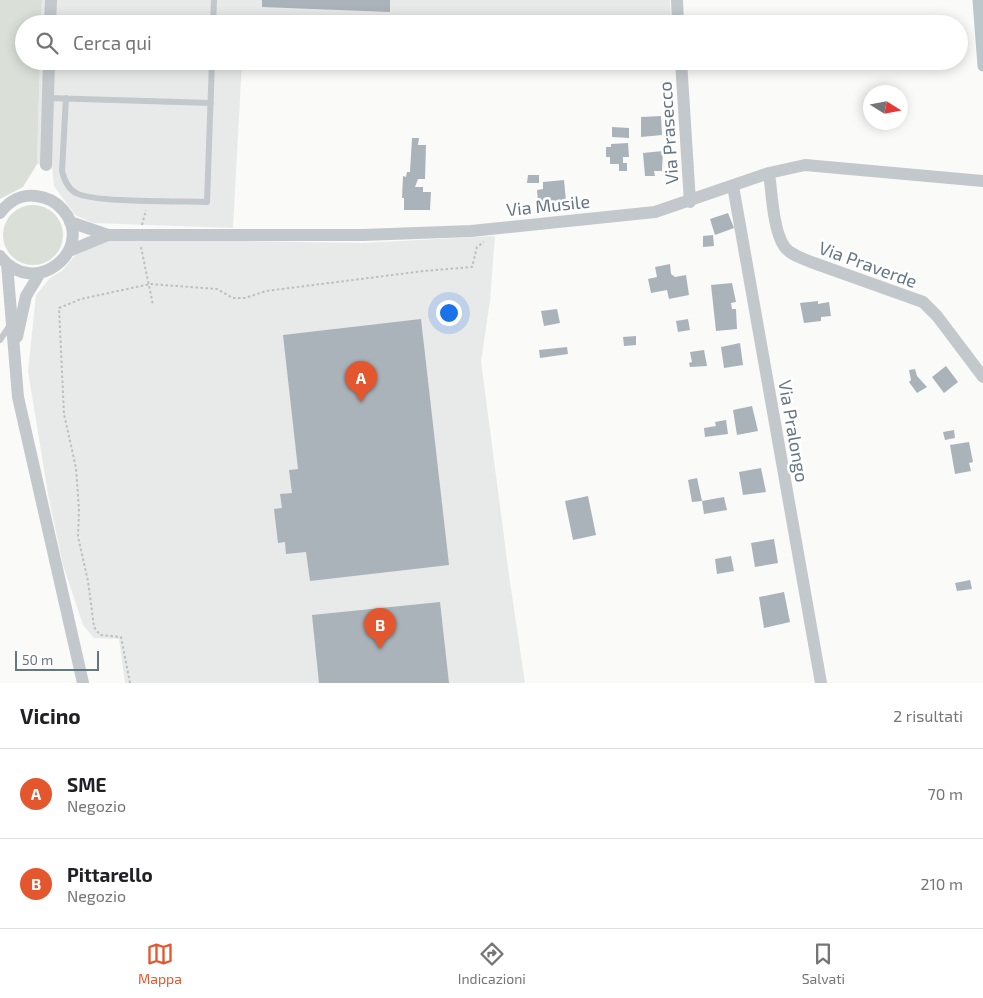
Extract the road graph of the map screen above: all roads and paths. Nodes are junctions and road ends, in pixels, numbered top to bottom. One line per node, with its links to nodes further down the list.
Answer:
1 (51, 0): 4 (street)
2 (214, 0): 5 (lane)
3 (676, 0): 6 (street)
4 (50, 15)
5 (213, 15)
6 (677, 15)
7 (49, 70): 10 (street)
8 (212, 70): 12 (lane)
9 (682, 70): 18 (street, Via Prasecco)
10 (48, 98): 11 (lane); 13 (street)
11 (66, 98): 12 (lane); 17 (lane)
12 (210, 103): 17 (lane)
13 (46, 166)
14 (769, 174): 15 (street, Via Musile); 16 (street, Via Musile); 32 (street, Via Praverde)
15 (983, 180)
16 (733, 186): 18 (street, Via Musile); 33 (street, Via Pralongo)
17 (149, 200): 22 (path)
18 (690, 202): 22 (street, Via Musile)
19 (0, 213): 20 (street)
20 (70, 222): 21 (street); 24 (street)
21 (108, 234): 22 (street, Via Musile); 24 (street)
22 (142, 234): 27 (path)
23 (489, 241): 27 (path)
24 (68, 251): 26 (street)
25 (3, 260): 26 (street); 29 (street)
26 (40, 273): 31 (street)
27 (150, 284): 28 (path); 35 (path)
28 (153, 305)
29 (11, 319): 30 (lane); 31 (street)
30 (0, 340)
31 (15, 345): 34 (street)
32 (983, 376)
33 (818, 682)
34 (83, 683)
35 (130, 683)

